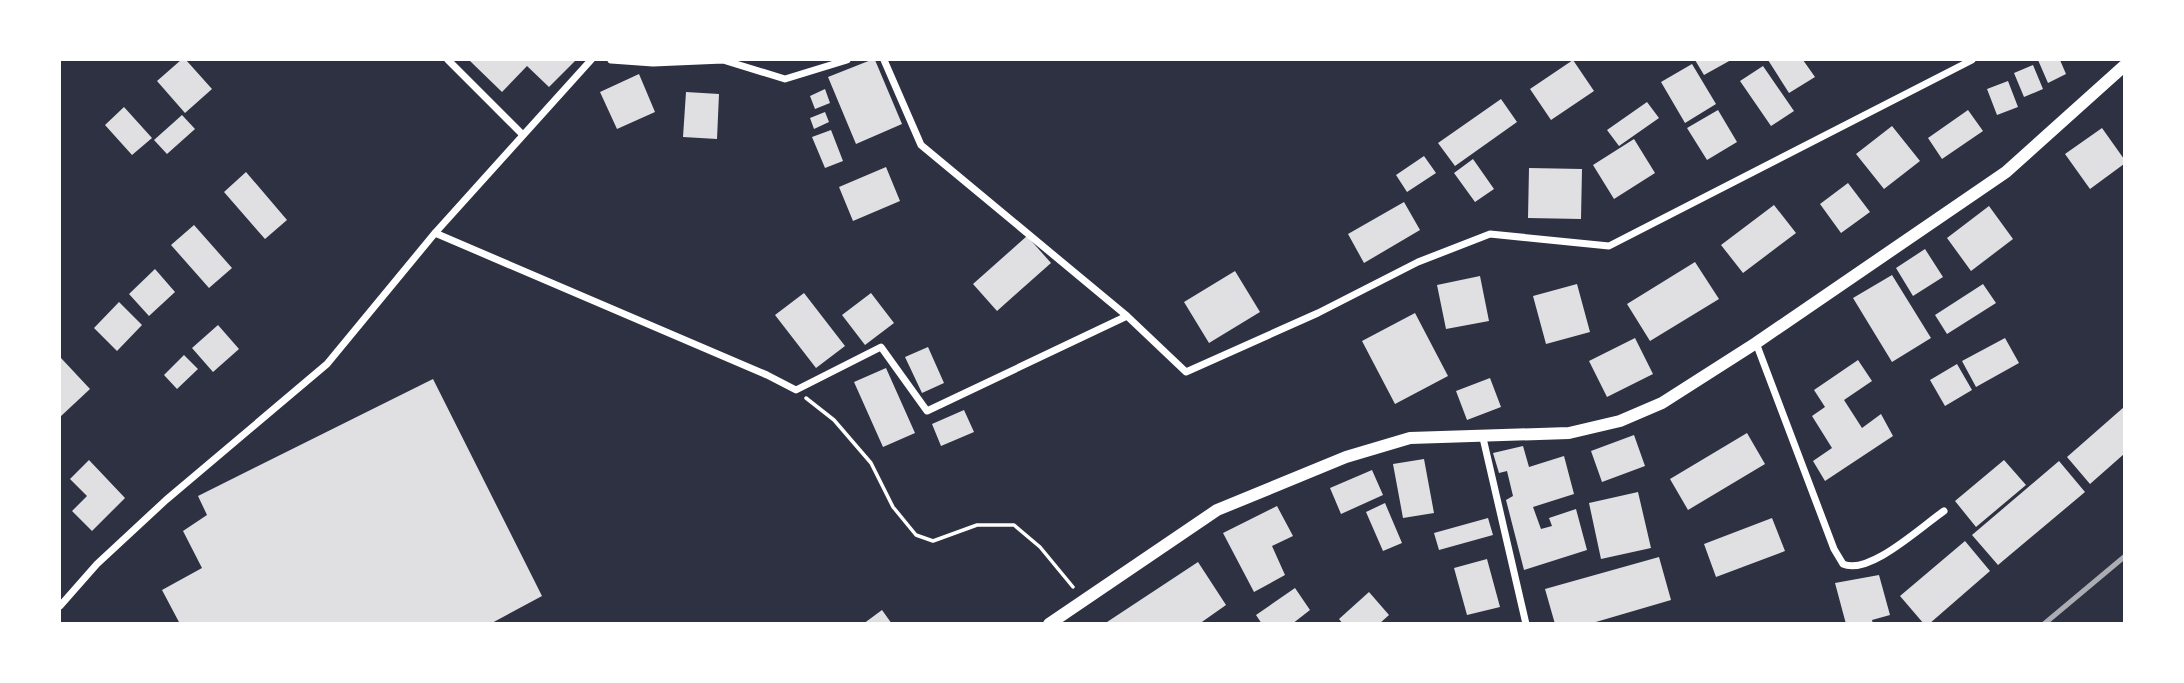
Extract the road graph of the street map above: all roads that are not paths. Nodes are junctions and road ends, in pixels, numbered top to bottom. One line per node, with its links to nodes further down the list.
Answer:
1 (447, 60): 8 (street)
2 (591, 60): 8 (street)
3 (611, 60): 4 (street)
4 (847, 60)
5 (884, 60): 10 (street)
6 (1972, 60): 10 (street)
7 (2124, 66): 11 (street)
8 (523, 135): 9 (street)
9 (435, 233): 10 (street); 14 (street)
10 (1126, 316)
11 (1756, 343): 12 (street); 13 (street)
12 (1483, 438): 15 (street); 16 (street)
13 (1944, 511)
14 (60, 606)
15 (1049, 624)
16 (1526, 624)

